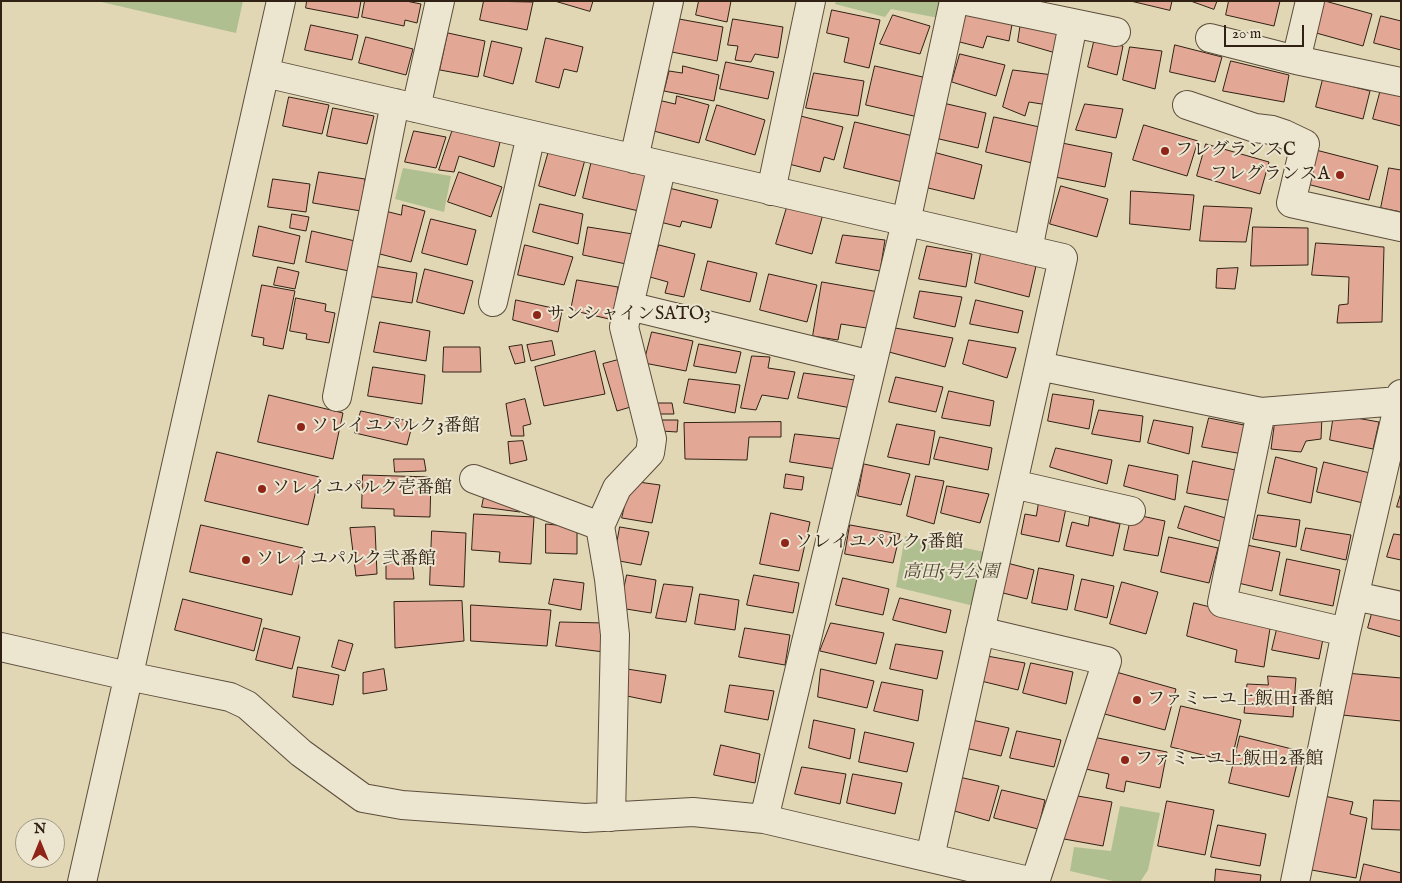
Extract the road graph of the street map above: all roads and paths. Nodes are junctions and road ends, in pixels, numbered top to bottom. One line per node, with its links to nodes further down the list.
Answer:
1 (281, 1): 12 (street)
2 (440, 1): 14 (street)
3 (669, 1): 17 (street)
4 (811, 1): 19 (street)
5 (954, 1): 20 (street)
6 (967, 1): 8 (street)
7 (1310, 1): 11 (street)
8 (1073, 24): 9 (street); 22 (street)
9 (1116, 32)
10 (1210, 38): 11 (street)
11 (1296, 60): 13 (street)
12 (265, 73): 14 (street); 40 (street)
13 (1401, 82)
14 (405, 105): 16 (street); 27 (street)
15 (1187, 105): 21 (street)
16 (531, 135): 17 (street); 23 (street)
17 (634, 159): 18 (street)
18 (662, 165): 19 (street); 24 (street)
19 (771, 191): 20 (street)
20 (906, 222): 22 (street); 25 (street)
21 (1401, 227)
22 (1028, 250): 26 (street)
23 (493, 302)
24 (629, 306): 25 (street); 34 (street)
25 (872, 365): 42 (street)
26 (1039, 366): 29 (street); 32 (street)
27 (336, 397)
28 (1400, 397): 29 (street); 30 (street)
29 (1260, 412): 38 (street)
30 (1394, 457): 35 (street)
31 (474, 479): 34 (street)
32 (1013, 484): 33 (street); 37 (street)
33 (1131, 511)
34 (600, 526): 41 (street)
35 (1355, 596): 36 (street); 38 (street)
36 (1401, 606)
37 (980, 631): 43 (street); 44 (street)
38 (1346, 632): 46 (street)
39 (1, 647): 40 (street)
40 (128, 676): 41 (street); 45 (street)
41 (611, 817): 42 (street)
42 (764, 819): 43 (street)
43 (930, 858): 44 (street)
44 (1027, 881)
45 (82, 882)
46 (1295, 882)

